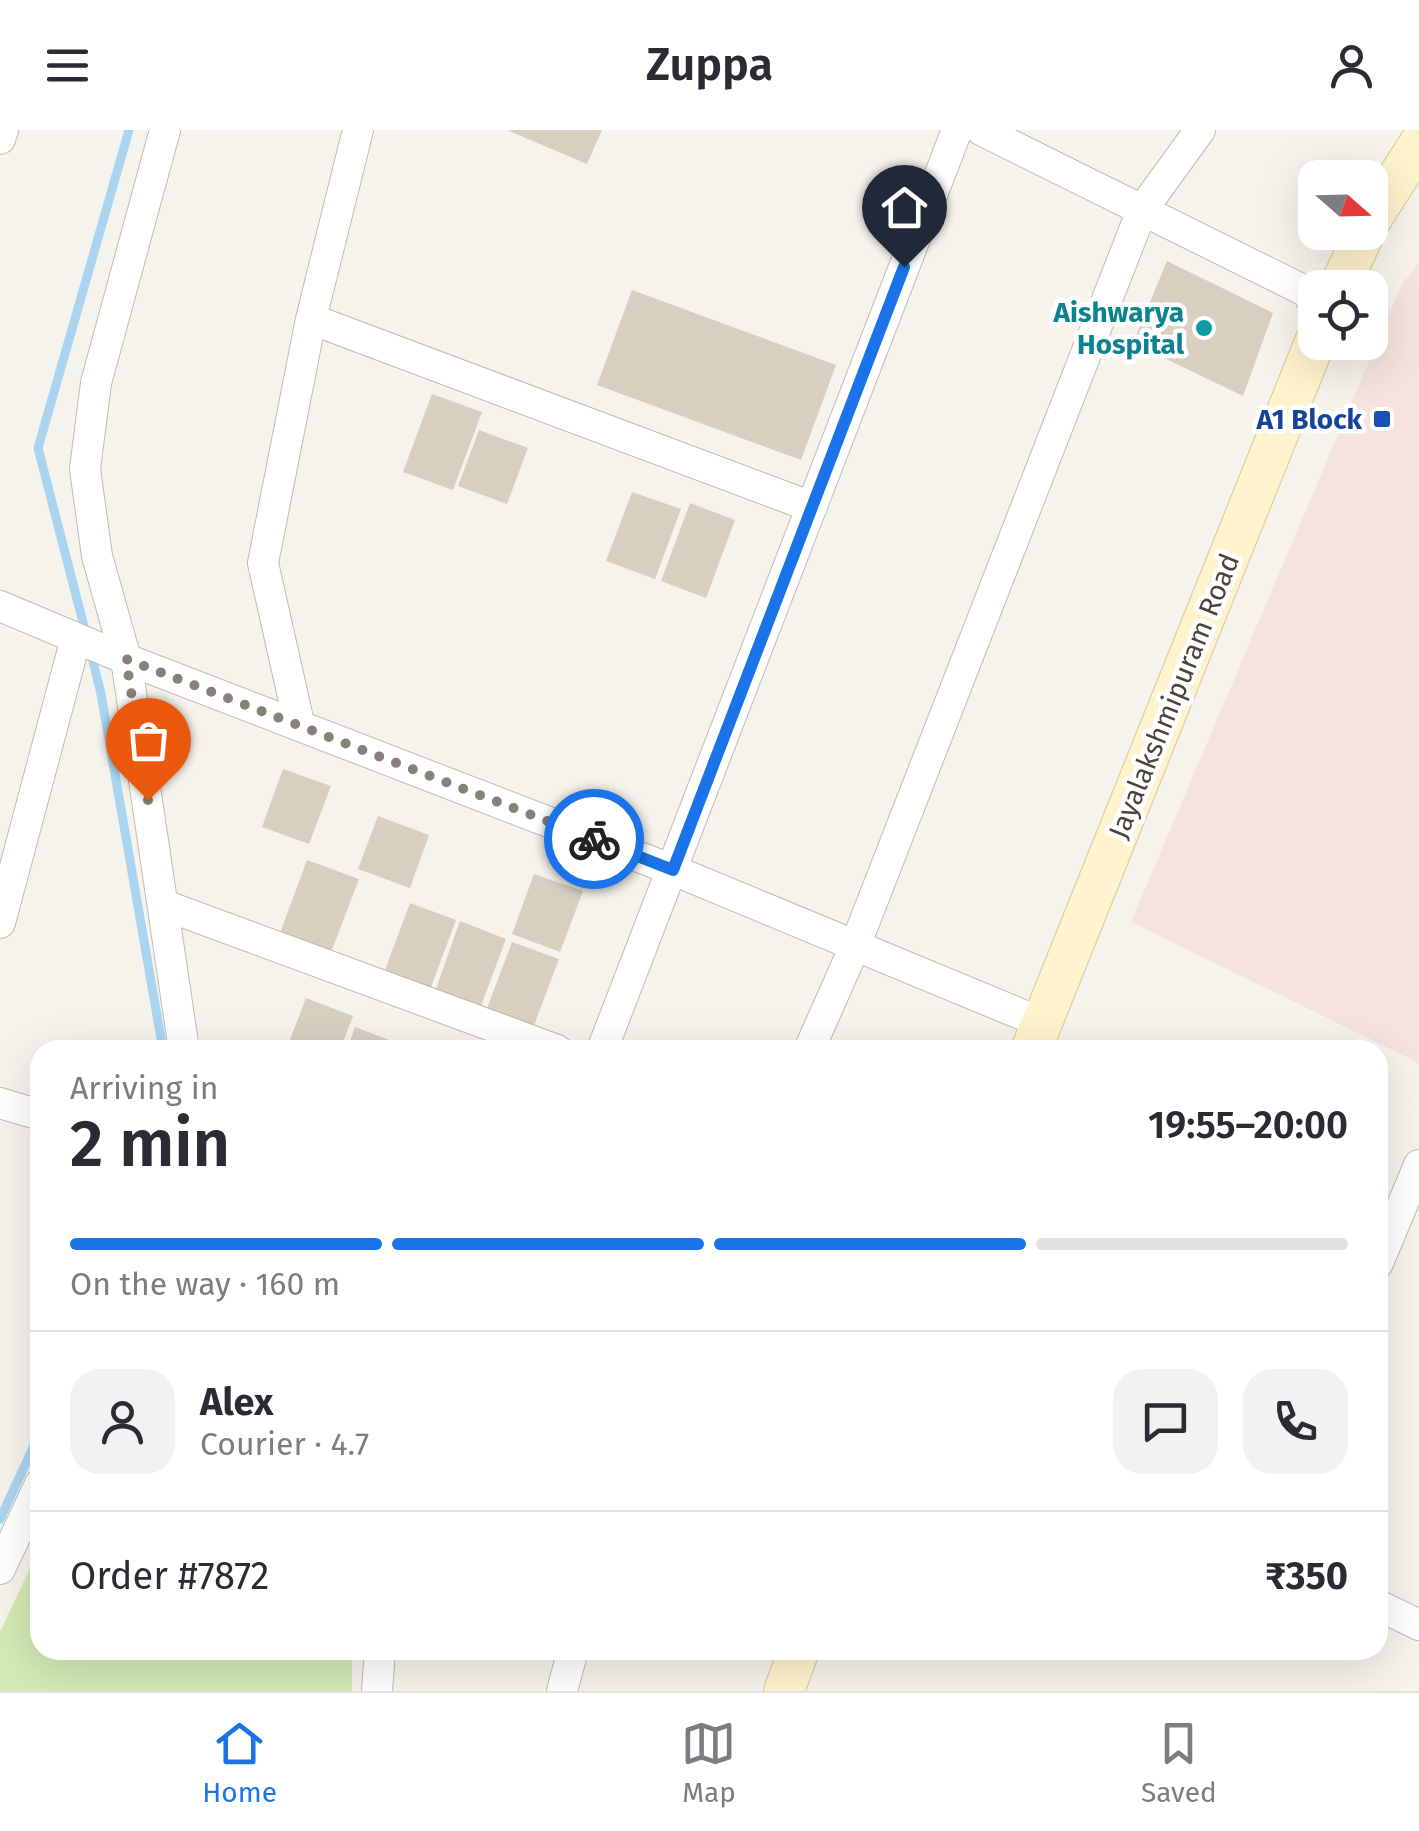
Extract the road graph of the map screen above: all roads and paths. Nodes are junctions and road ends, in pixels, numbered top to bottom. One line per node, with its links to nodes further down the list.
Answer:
1 (4, 130): 7 (street)
2 (164, 130): 17 (street)
3 (358, 130): 12 (street)
4 (957, 130): 14 (street)
5 (981, 130): 10 (street)
6 (1200, 130): 10 (street)
7 (0, 140)
8 (1419, 144): 9 (street)
9 (1388, 193)
10 (1142, 210): 11 (street); 22 (street)
11 (1298, 288)
12 (310, 319): 14 (street); 18 (street)
13 (1308, 360): 23 (street, Jayalakshmipuram Road)
14 (812, 506): 19 (street)
15 (0, 606): 16 (street)
16 (76, 638): 17 (street); 21 (street)
17 (126, 659): 18 (street); 20 (street)
18 (299, 723): 19 (street)
19 (673, 870): 22 (street); 26 (street)
20 (164, 905): 24 (street); 25 (street)
21 (0, 923)
22 (856, 946): 23 (street); 27 (street)
23 (1037, 1036)
24 (183, 1040)
25 (530, 1040)
26 (606, 1040)
27 (814, 1040)
28 (0, 1103): 29 (street)
29 (30, 1112)
30 (1419, 1164): 31 (street)
31 (1388, 1239)
32 (30, 1505): 33 (street)
33 (0, 1569)
34 (1388, 1610): 35 (street)
35 (1419, 1625)
36 (379, 1660): 39 (street)
37 (570, 1660): 40 (street)
38 (795, 1660): 41 (street)
39 (376, 1691)
40 (562, 1691)
41 (784, 1691)

